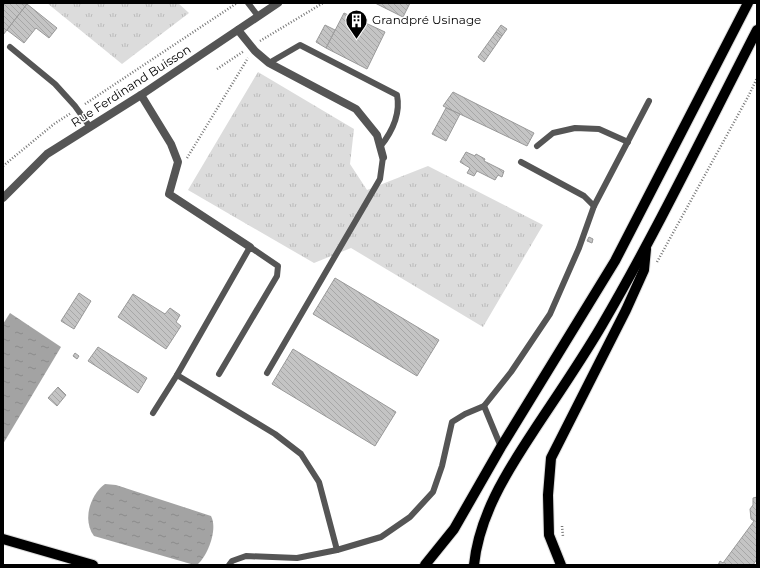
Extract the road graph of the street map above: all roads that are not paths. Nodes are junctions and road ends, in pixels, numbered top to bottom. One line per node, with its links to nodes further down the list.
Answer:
1 (248, 3): 4 (lane)
2 (278, 3): 4 (street, Rue Ferdinand Buisson)
3 (748, 3): 26 (main road)
4 (258, 16): 5 (street, Rue Ferdinand Buisson)
5 (238, 30): 8 (street); 9 (street, Rue Ferdinand Buisson)
6 (757, 30): 19 (main road)
7 (10, 47): 11 (lane)
8 (269, 62): 14 (street); 14 (lane)
9 (141, 95): 11 (street, Rue Ferdinand Buisson); 20 (street)
10 (649, 101): 12 (lane)
11 (90, 127): 17 (street, Rue Ferdinand Buisson)
12 (628, 142): 13 (lane); 18 (lane)
13 (537, 146)
14 (380, 147): 15 (street)
15 (383, 157): 21 (lane)
16 (521, 162): 18 (lane)
17 (3, 198)
18 (594, 206): 24 (lane)
19 (646, 245): 32 (main road); 33 (main road)
20 (250, 247): 22 (lane); 23 (lane)
21 (267, 373)
22 (219, 374)
23 (177, 375): 25 (lane); 28 (lane)
24 (484, 406): 26 (lane); 28 (lane)
25 (153, 413)
26 (501, 447): 31 (main road)
27 (3, 539): 29 (main road)
28 (337, 550): 30 (lane)
29 (93, 565)
30 (229, 565)
31 (425, 565)
32 (474, 565)
33 (561, 565)

